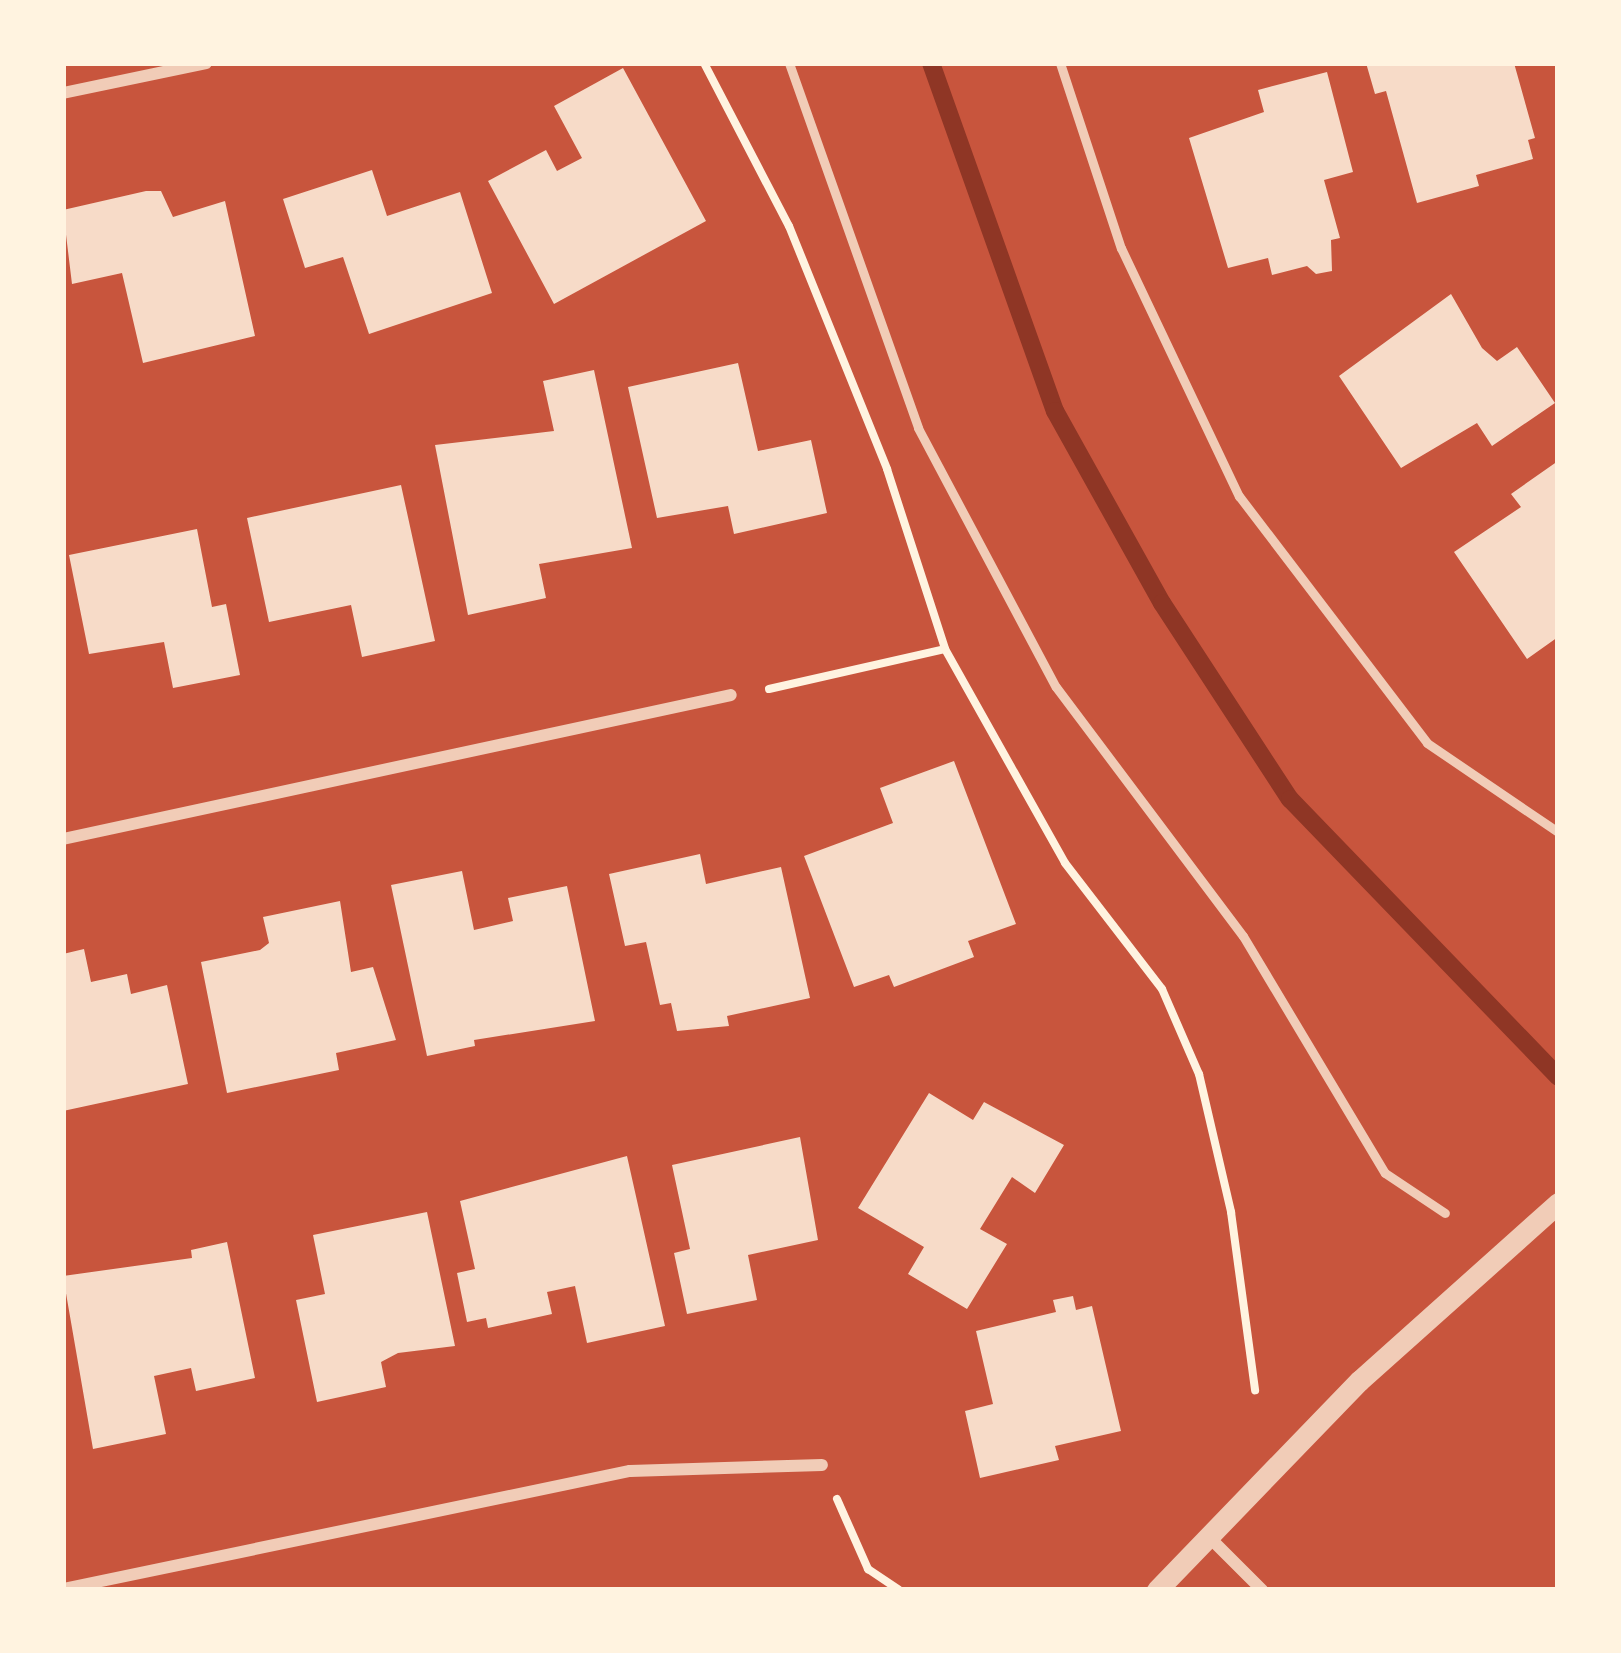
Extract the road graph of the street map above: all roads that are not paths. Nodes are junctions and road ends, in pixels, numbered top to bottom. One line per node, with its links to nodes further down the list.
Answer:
1 (206, 63): 4 (street)
2 (789, 63): 9 (lane)
3 (1060, 63): 6 (lane)
4 (63, 93)
5 (731, 695): 7 (street)
6 (1558, 832)
7 (63, 839)
8 (1550, 1209): 11 (street)
9 (1444, 1213)
10 (822, 1465): 12 (street)
11 (1210, 1538): 13 (street); 14 (street)
12 (63, 1589)
13 (1157, 1590)
14 (1262, 1590)

